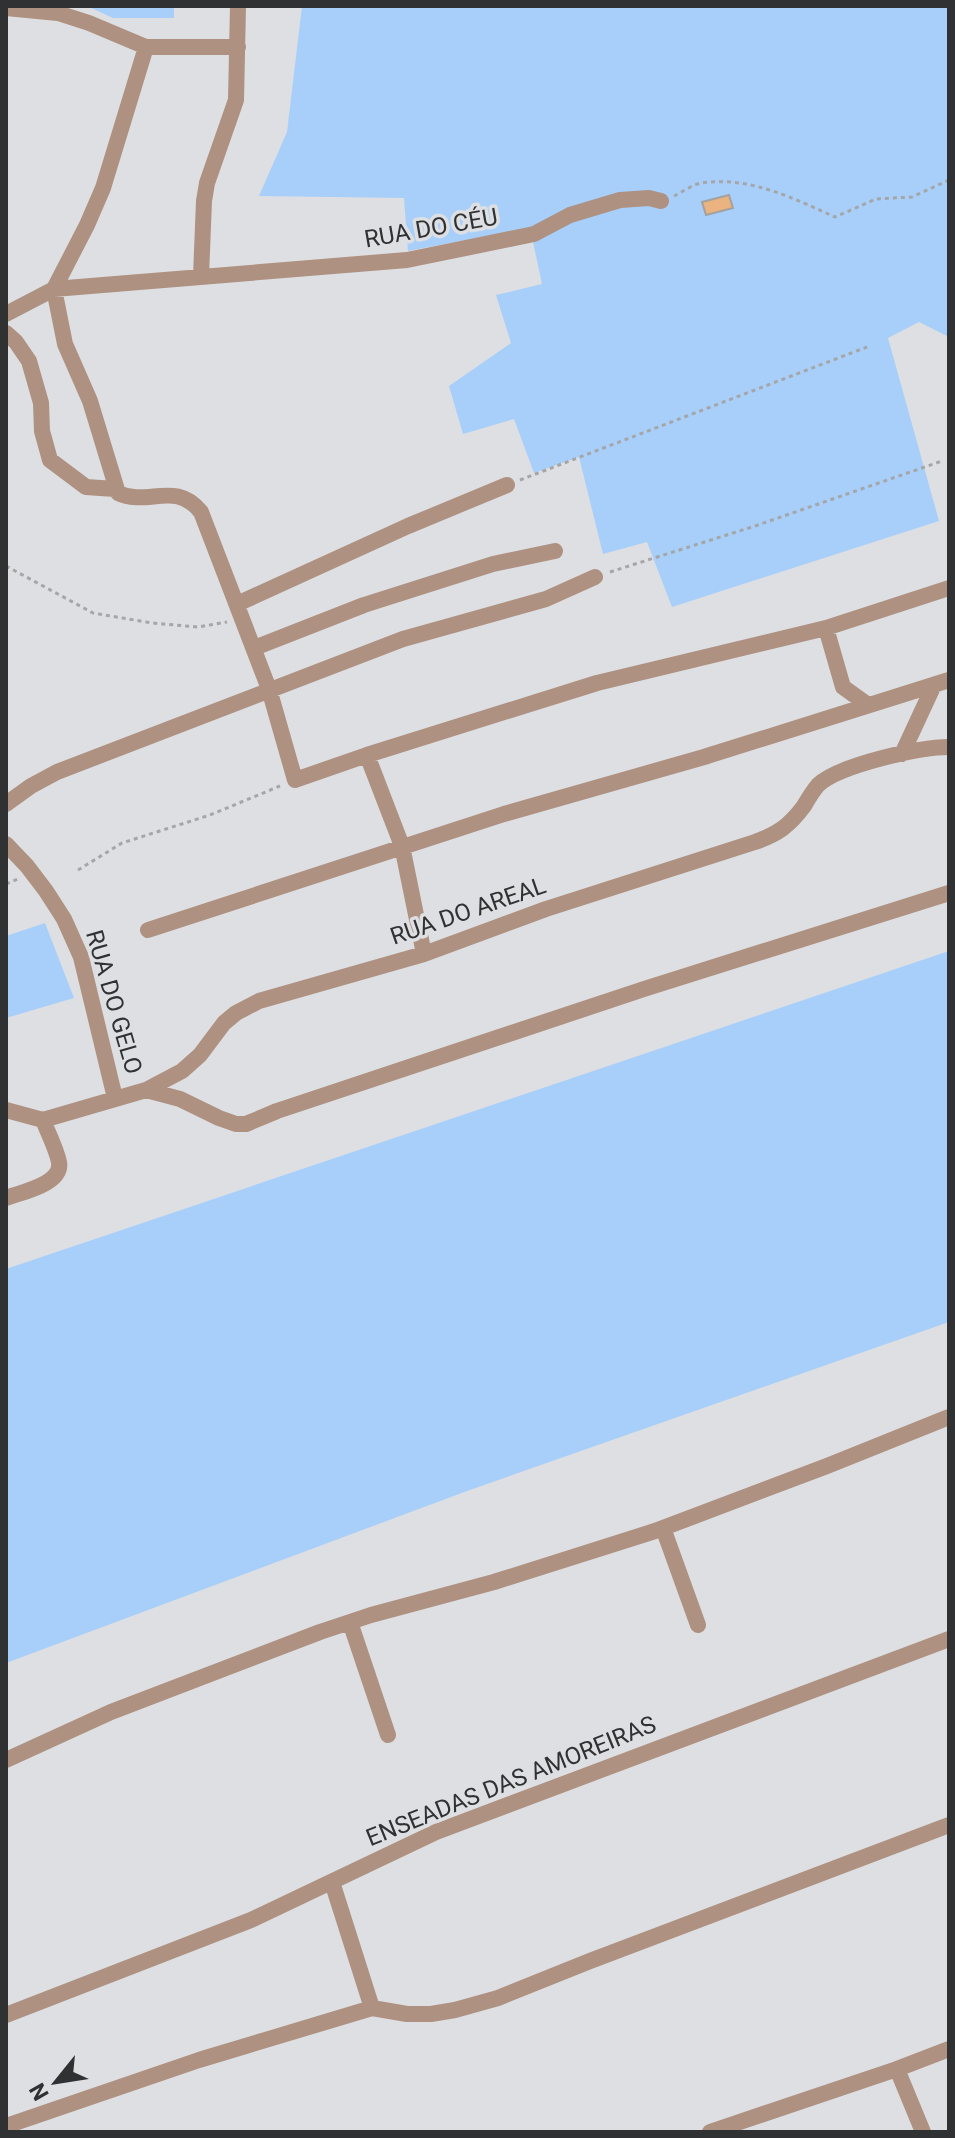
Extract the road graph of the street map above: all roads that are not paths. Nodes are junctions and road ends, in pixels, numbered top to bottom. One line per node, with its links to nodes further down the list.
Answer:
1 (238, 6): 4 (street)
2 (6, 8): 3 (street)
3 (146, 47): 4 (street); 7 (street)
4 (238, 47): 6 (street)
5 (661, 201): 6 (street, RUA DO CÉU)
6 (201, 276): 7 (street, RUA DO CÉU)
7 (54, 289): 8 (street, RUA DO CÉU); 11 (street)
8 (6, 314)
9 (6, 333): 11 (street)
10 (507, 485): 15 (street)
11 (122, 493): 15 (street)
12 (555, 551): 17 (street)
13 (595, 577): 19 (street)
14 (949, 588): 16 (street)
15 (240, 611): 17 (street)
16 (826, 628): 20 (street); 23 (street)
17 (254, 648): 19 (street)
18 (941, 683): 20 (street); 22 (street)
19 (269, 689): 23 (street); 24 (street)
20 (868, 705): 26 (street)
21 (949, 747): 22 (street, RUA DO AREAL)
22 (902, 754): 29 (street, RUA DO AREAL)
23 (367, 755): 26 (street)
24 (6, 804)
25 (6, 844): 31 (street, RUA DO GELO)
26 (402, 846): 28 (street); 29 (street)
27 (949, 893): 30 (street)
28 (148, 930)
29 (424, 954): 30 (street, RUA DO AREAL)
30 (146, 1090): 31 (street, RUA DO AREAL)
31 (115, 1098): 33 (street, RUA DO AREAL)
32 (6, 1110): 33 (street)
33 (43, 1120): 34 (street)
34 (6, 1198)
35 (949, 1417): 36 (street)
36 (663, 1528): 37 (street); 38 (street)
37 (350, 1622): 40 (street); 41 (street)
38 (698, 1625)
39 (949, 1639): 43 (street, ENSEADAS DAS AMOREIRAS)
40 (388, 1735)
41 (6, 1760)
42 (949, 1825): 44 (street)
43 (332, 1882): 44 (street); 45 (street, ENSEADAS DAS AMOREIRAS)
44 (372, 2008): 48 (street)
45 (6, 2015)
46 (949, 2049): 47 (street)
47 (897, 2069): 49 (street); 50 (street)
48 (6, 2126)
49 (710, 2132)
50 (923, 2132)

